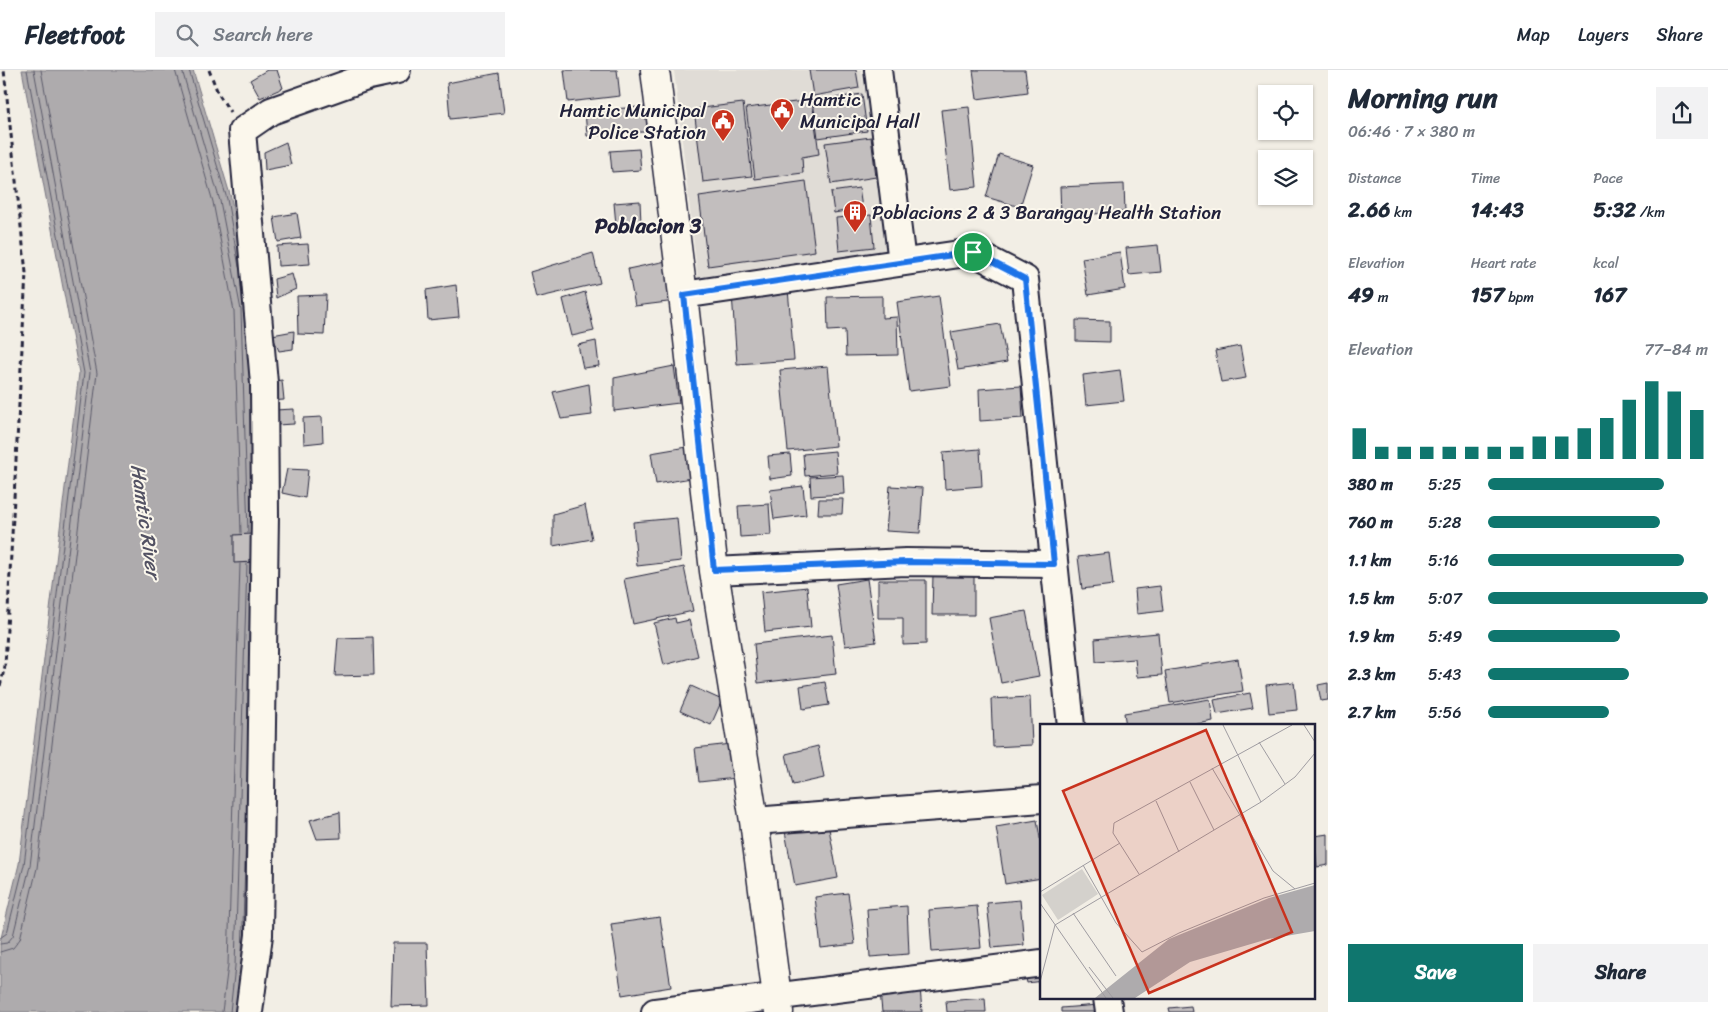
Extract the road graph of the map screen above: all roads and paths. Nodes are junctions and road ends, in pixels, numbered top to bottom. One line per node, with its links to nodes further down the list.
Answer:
1 (4, 70): 11 (path)
2 (209, 70): 6 (path)
3 (396, 70): 6 (street)
4 (655, 70): 8 (main road)
5 (878, 70): 7 (street)
6 (242, 131): 17 (street)
7 (902, 262): 8 (street); 9 (street)
8 (684, 295): 10 (main road)
9 (1054, 564): 10 (street); 12 (street)
10 (714, 570): 14 (main road)
11 (0, 686)
12 (1071, 724)
13 (1040, 799): 14 (street)
14 (754, 821): 16 (main road)
15 (1040, 963): 16 (street)
16 (778, 1004): 18 (street)
17 (249, 1012)
18 (655, 1012)

